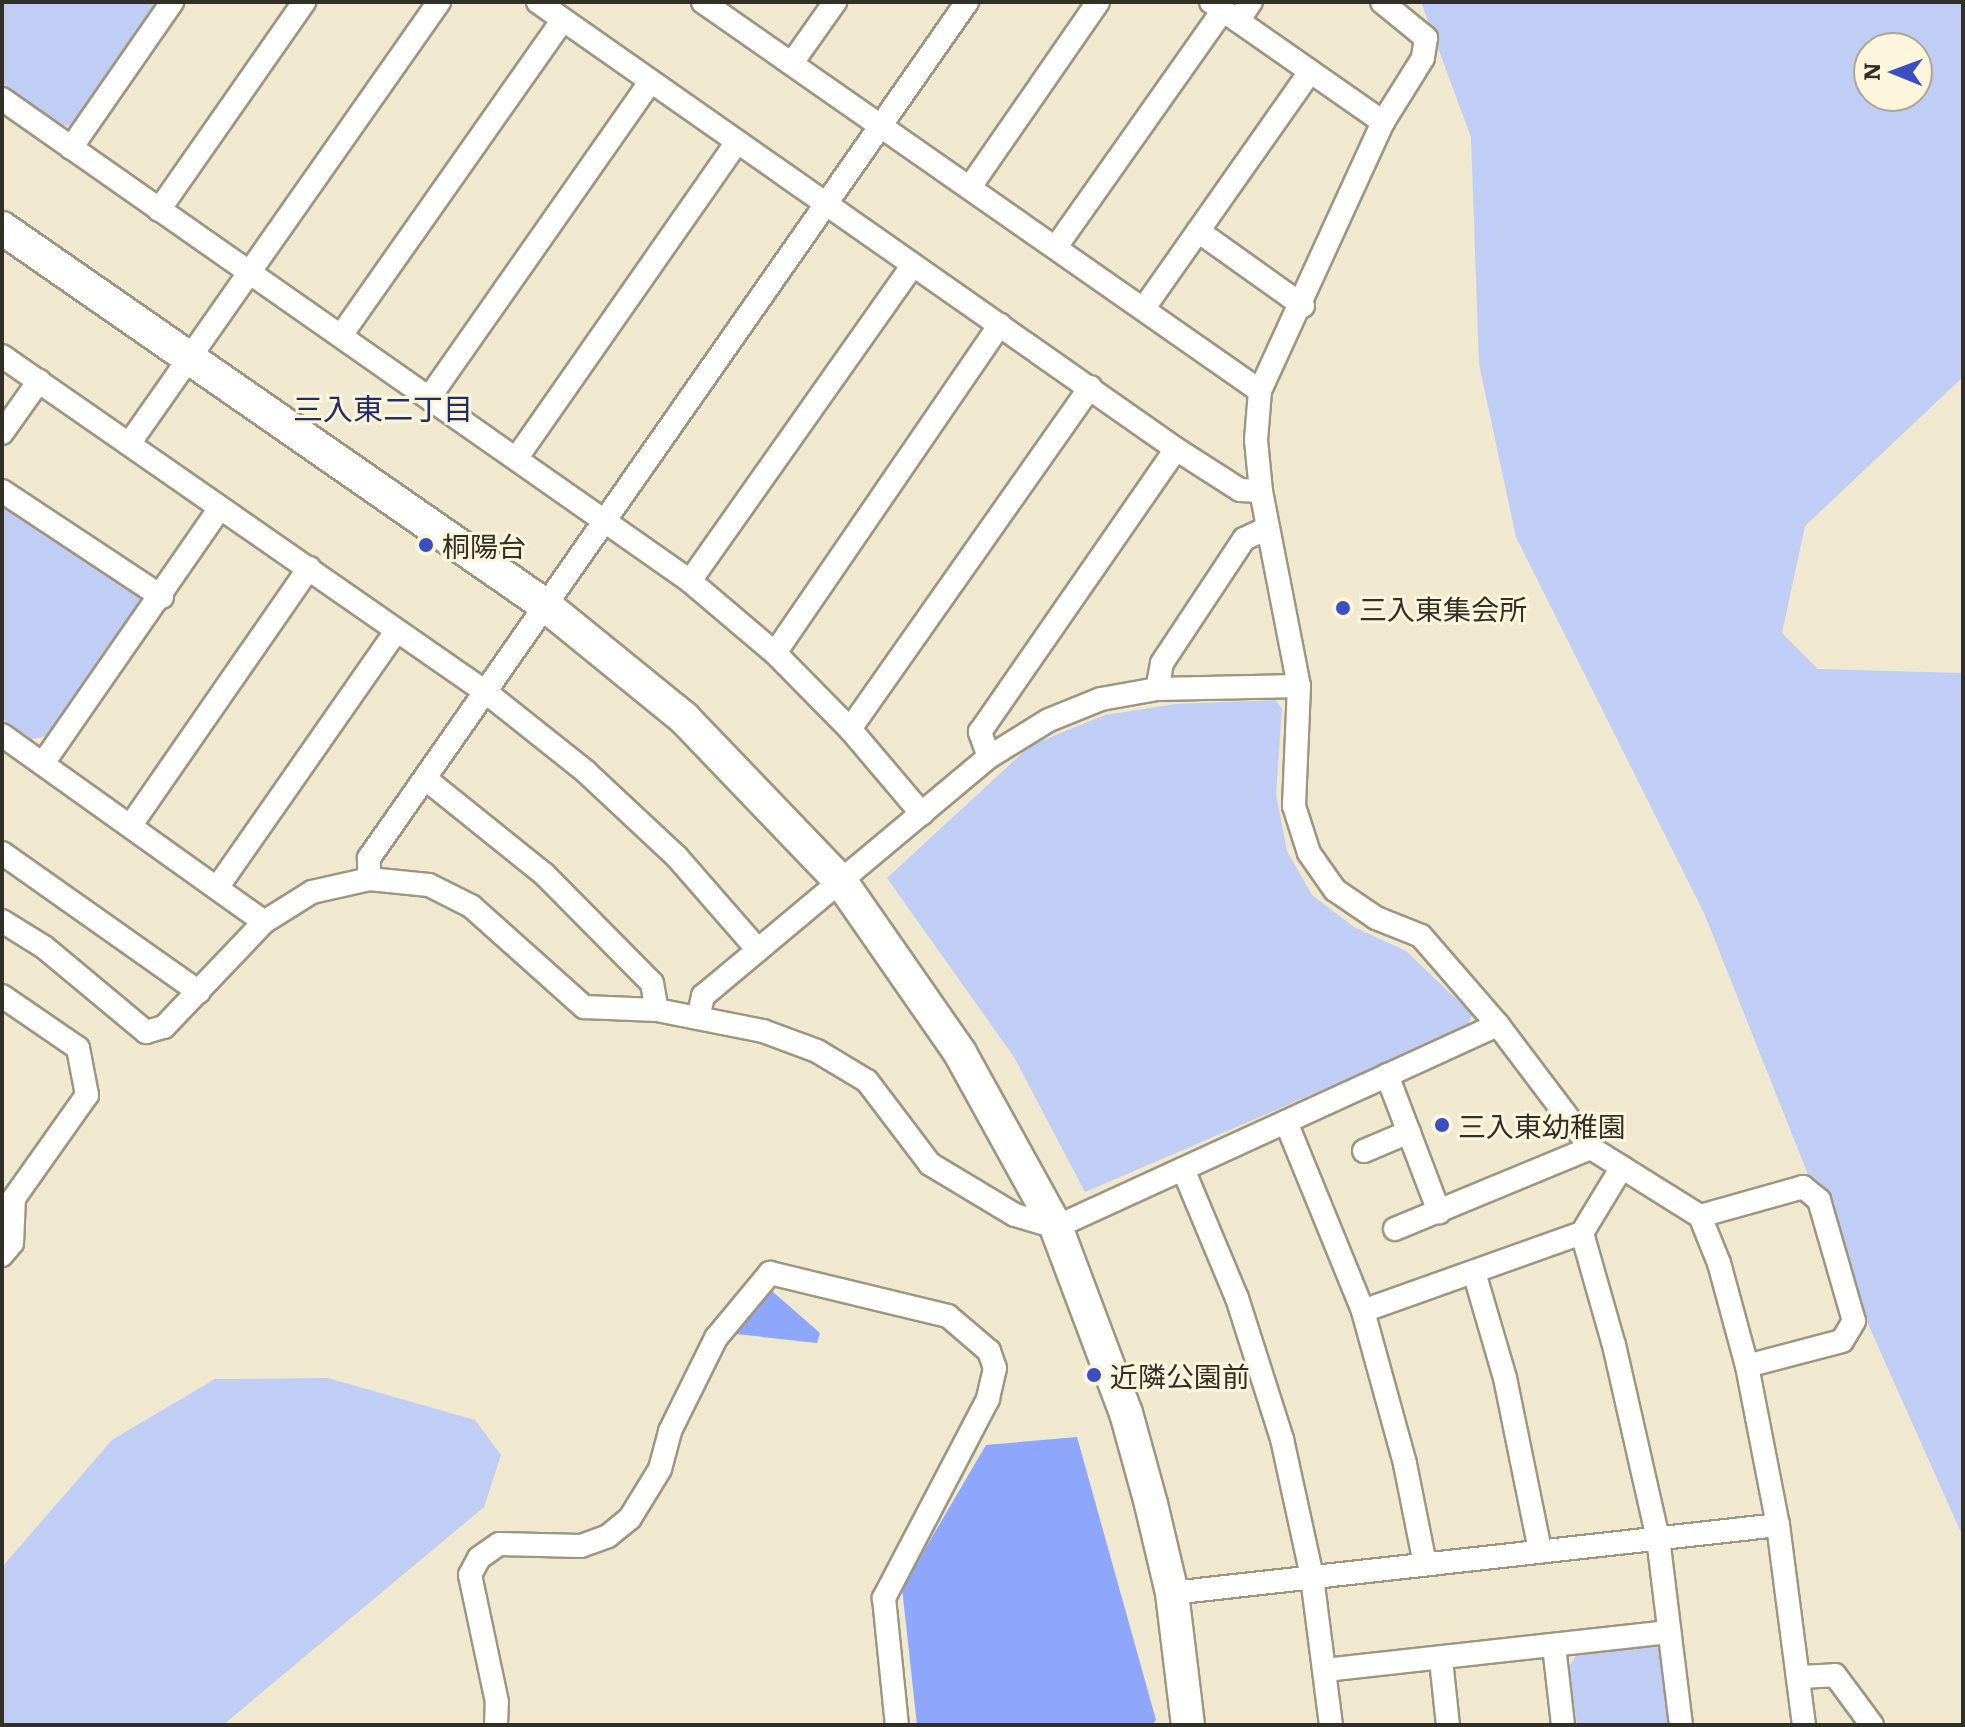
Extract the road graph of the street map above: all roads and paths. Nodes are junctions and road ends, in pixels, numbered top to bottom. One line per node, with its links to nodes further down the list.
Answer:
1 (172, 2): 19 (street)
2 (304, 2): 22 (street)
3 (439, 2): 27 (street)
4 (538, 2): 11 (street)
5 (703, 2): 12 (street)
6 (835, 2): 12 (street)
7 (967, 2): 17 (street)
8 (1098, 2): 20 (street)
9 (1382, 2): 16 (street)
10 (1231, 9): 13 (street); 25 (street)
11 (563, 20): 14 (street); 31 (street)
12 (792, 63): 17 (street)
13 (1310, 72): 16 (street); 24 (street)
14 (651, 81): 18 (street); 37 (street)
15 (2, 99): 19 (street)
16 (1383, 122): 28 (street)
17 (881, 125): 20 (street); 21 (street)
18 (737, 142): 21 (street); 41 (street)
19 (71, 148): 22 (street)
20 (970, 187): 25 (street)
21 (824, 204): 26 (street); 45 (street)
22 (159, 210): 27 (street)
23 (2, 228): 33 (street)
24 (1198, 231): 28 (street); 29 (street)
25 (1056, 247): 29 (street)
26 (912, 266): 30 (street); 48 (street)
27 (249, 272): 31 (street); 33 (street)
28 (1303, 306): 36 (street)
29 (1144, 308): 36 (street)
30 (1000, 325): 35 (street); 52 (street)
31 (342, 334): 37 (street)
32 (2, 356): 34 (street)
33 (190, 358): 39 (street); 50 (street)
34 (39, 381): 38 (street); 39 (street)
35 (1090, 387): 40 (street); 56 (street)
36 (1260, 391): 43 (street)
37 (431, 395): 41 (street)
38 (2, 433)
39 (129, 444): 44 (street)
40 (1176, 449): 43 (street); 58 (street)
41 (518, 456): 45 (street)
42 (2, 491): 49 (street)
43 (1261, 491): 46 (street)
44 (220, 508): 47 (street); 49 (street)
45 (605, 519): 48 (street); 50 (street)
46 (1268, 528): 53 (street); 54 (street)
47 (309, 568): 51 (street); 62 (street)
48 (690, 581): 52 (street)
49 (162, 597): 59 (street)
50 (545, 605): 55 (street); 65 (street)
51 (396, 631): 55 (street); 66 (street)
52 (775, 653): 56 (street)
53 (1299, 686): 54 (street); 74 (street)
54 (1157, 689): 58 (street)
55 (487, 693): 60 (street); 69 (street)
56 (850, 729): 61 (street)
57 (2, 735): 59 (street)
58 (989, 757): 61 (street)
59 (44, 762): 62 (street)
60 (427, 780): 64 (street); 72 (street)
61 (922, 814): 65 (street)
62 (131, 825): 66 (street)
63 (2, 853): 70 (street)
64 (369, 879): 68 (street); 72 (street)
65 (842, 883): 69 (street); 84 (street)
66 (217, 888): 68 (street)
67 (2, 921): 70 (street)
68 (264, 922): 70 (street)
69 (758, 950): 73 (street)
70 (199, 992)
71 (2, 996): 87 (street)
72 (657, 1010): 73 (street)
73 (698, 1018): 84 (street)
74 (1498, 1025): 75 (street); 78 (street)
75 (1387, 1075): 76 (street); 77 (street)
76 (1286, 1122): 81 (street); 89 (street)
77 (1409, 1132): 79 (street); 82 (street)
78 (1591, 1148): 80 (street); 82 (street)
79 (1364, 1151)
80 (1622, 1167): 83 (street); 86 (street)
81 (1183, 1169): 84 (street); 95 (street)
82 (1439, 1212): 85 (street)
83 (1700, 1216): 90 (street); 90 (street)
84 (1056, 1227): 96 (street)
85 (1395, 1229)
86 (1582, 1233): 88 (street); 92 (street)
87 (2, 1255)
88 (1474, 1272): 89 (street); 93 (street)
89 (1363, 1311): 94 (street)
90 (1747, 1366): 91 (street)
91 (1778, 1525): 92 (street); 101 (street)
92 (1658, 1538): 93 (street); 97 (street)
93 (1540, 1550): 94 (street)
94 (1425, 1564): 95 (street)
95 (1312, 1577): 96 (street); 100 (street)
96 (1172, 1593): 104 (street)
97 (1669, 1632): 98 (street); 108 (street)
98 (1554, 1646): 99 (street); 107 (street)
99 (1441, 1660): 100 (street); 106 (street)
100 (1325, 1670): 105 (street)
101 (1800, 1677): 109 (street); 110 (street)
102 (496, 1725): 103 (street)
103 (897, 1725)
104 (1188, 1725)
105 (1331, 1725)
106 (1448, 1725)
107 (1563, 1725)
108 (1681, 1725)
109 (1804, 1725)
110 (1872, 1725)

